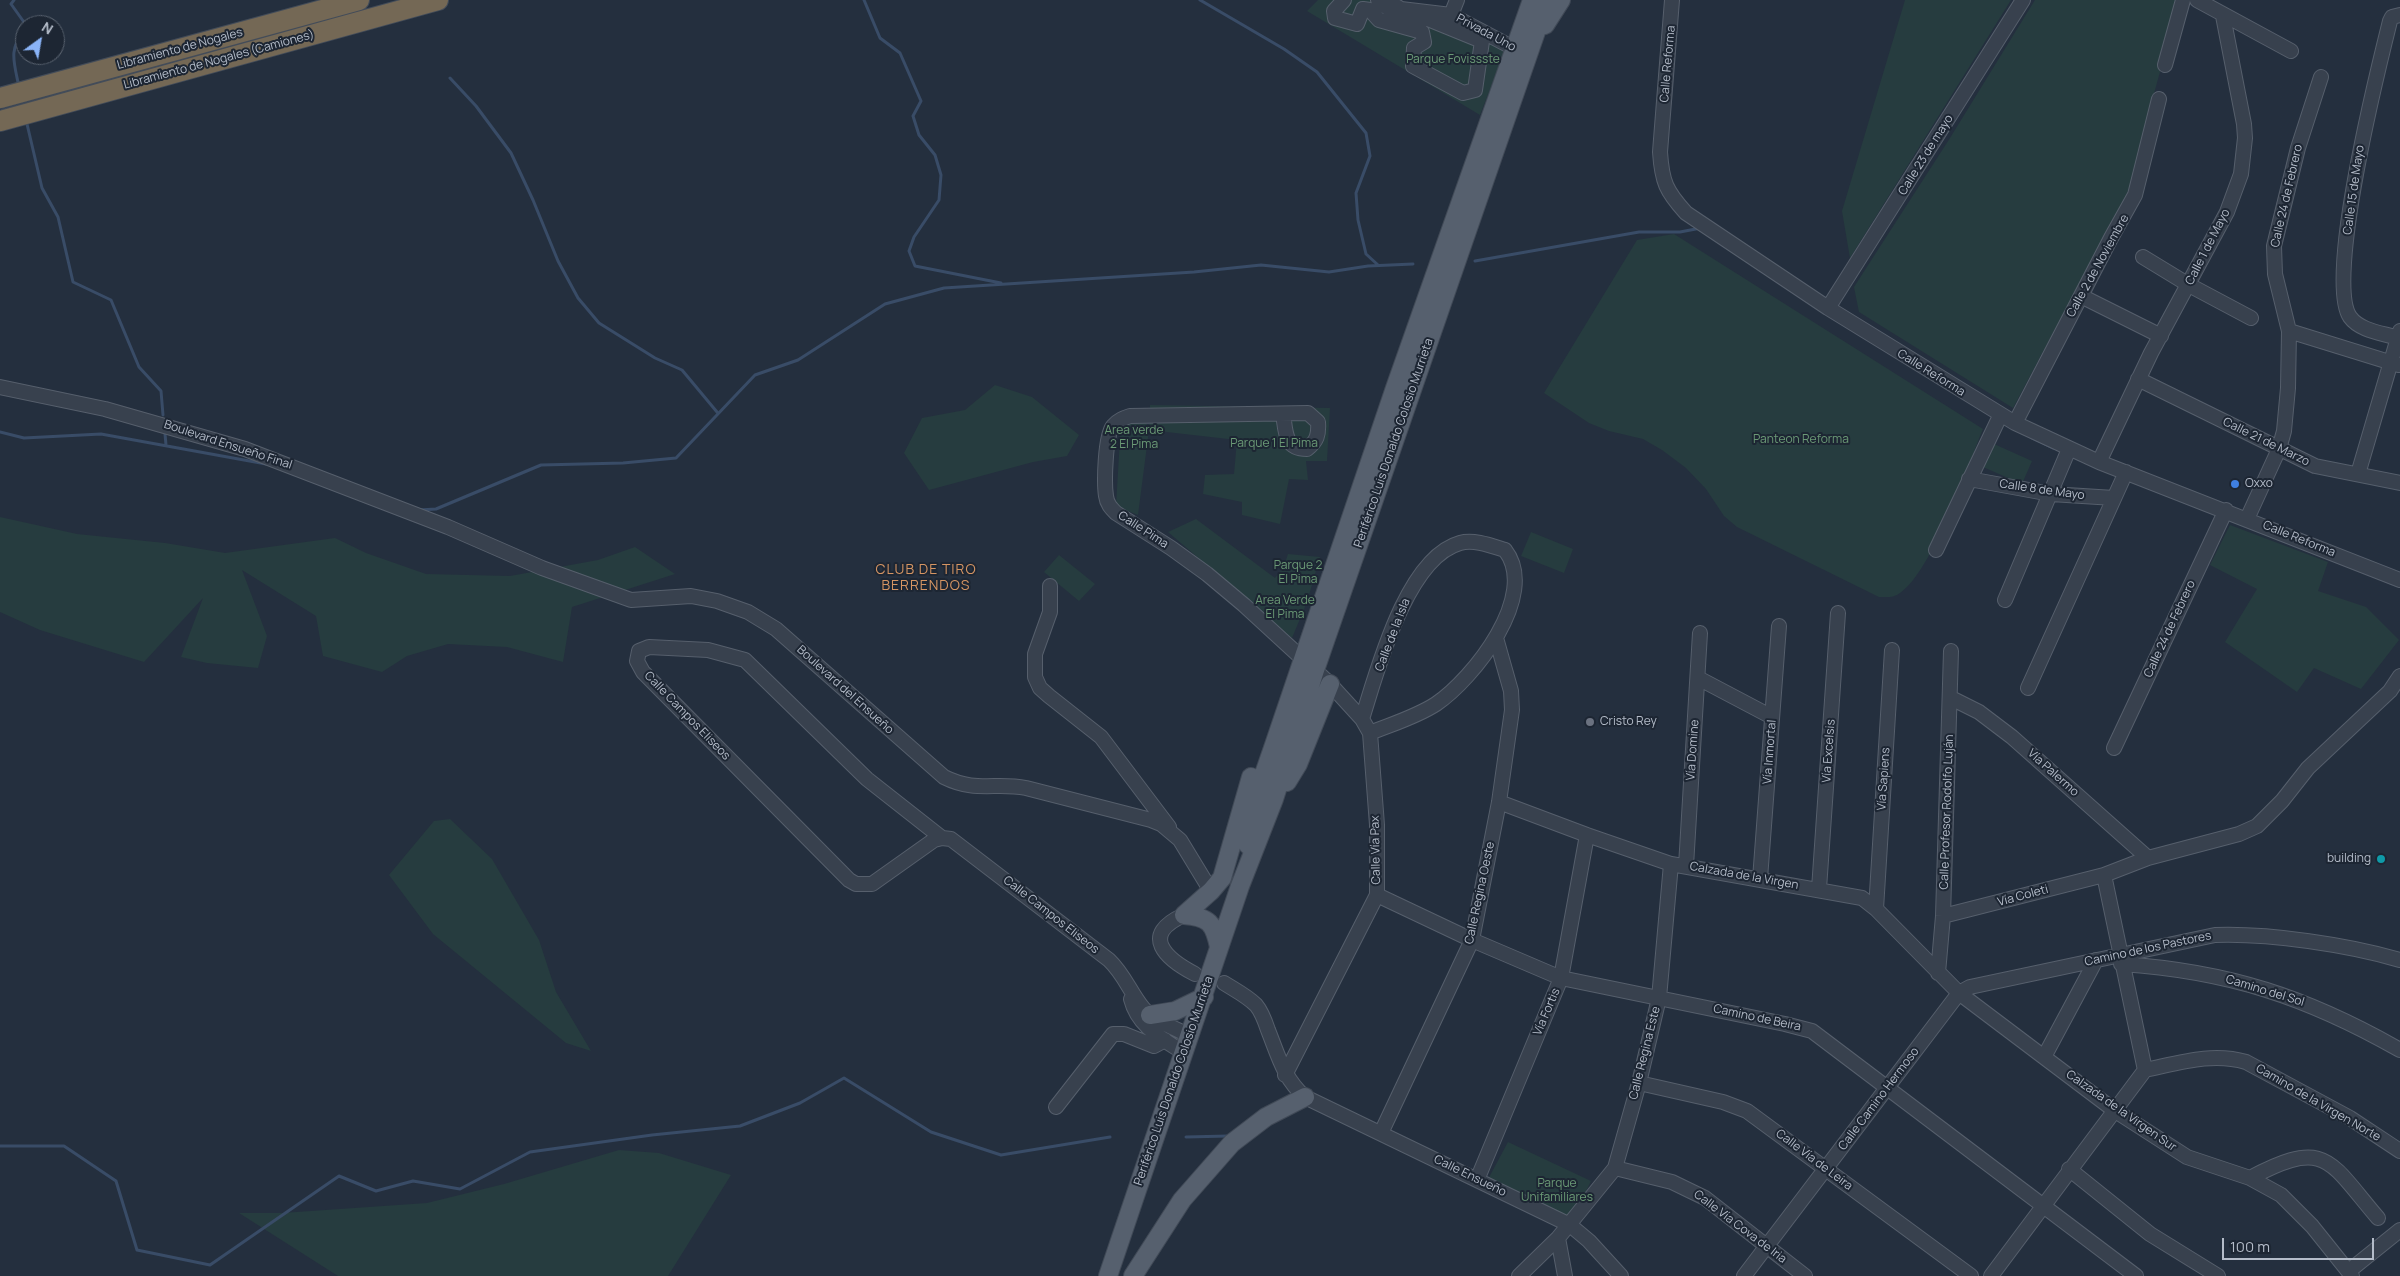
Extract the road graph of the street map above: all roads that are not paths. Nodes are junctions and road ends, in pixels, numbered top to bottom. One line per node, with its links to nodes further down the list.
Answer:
1 (320, 0): 23 (highway, Libramiento de Nogales)
2 (359, 0): 24 (highway, Libramiento de Nogales)
3 (406, 0): 26 (highway)
4 (438, 0): 27 (highway, Libramiento de Nogales (Camiones))
5 (1344, 0): 6 (street)
6 (1378, 0)
7 (1387, 0): 16 (street, Privada Uno)
8 (1457, 0): 16 (street)
9 (1532, 0): 19 (main road, Periférico Luis Donaldo Colosio Murrieta)
10 (1547, 0): 19 (main road, Periférico Luis Donaldo Colosio Murrieta)
11 (1561, 0): 19 (main road)
12 (1672, 0): 31 (street, Calle Reforma)
13 (2023, 0): 31 (street, Calle 23 de mayo)
14 (2183, 0): 21 (street)
15 (2197, 0): 18 (street)
16 (1451, 15): 19 (street, Privada Uno)
17 (2398, 15): 34 (street, Calle 15 de Mayo)
18 (2223, 16): 20 (street); 29 (street, Calle 1 de Mayo)
19 (1525, 50): 64 (main road, Periférico Luis Donaldo Colosio Murrieta)
20 (2291, 51)
21 (2165, 65)
22 (2321, 77): 33 (street, Calle 24 de Febrero)
23 (0, 88)
24 (0, 98)
25 (2159, 99): 30 (street, Calle 2 de Noviembre)
26 (0, 112)
27 (0, 121)
28 (2143, 257): 29 (street)
29 (2188, 285): 32 (street); 35 (street, Calle 1 de Mayo)
30 (2081, 296): 35 (street); 41 (street, Calle 2 de Noviembre)
31 (1828, 308): 40 (street, Calle Reforma)
32 (2251, 318)
33 (2289, 331): 36 (street); 43 (street, Calle 24 de Febrero)
34 (2399, 334): 36 (street)
35 (2161, 336): 37 (street, Calle 1 de Mayo)
36 (2396, 364): 46 (street)
37 (2138, 380): 43 (street, Calle 21 de Marzo); 44 (street, Calle 1 de Mayo)
38 (0, 387): 53 (street, Boulevard Ensueño Final)
39 (1283, 414): 64 (street, Calle Pima)
40 (2000, 416): 41 (street, Calle Reforma); 47 (street)
41 (2014, 423): 42 (street, Calle Reforma)
42 (2069, 449): 44 (street, Calle Reforma); 49 (street)
43 (2280, 449): 46 (street, Calle 21 de Marzo); 52 (street, Calle 24 de Febrero)
44 (2099, 462): 45 (street, Calle Reforma)
45 (2126, 472): 50 (street); 51 (street, Calle Reforma)
46 (2358, 474): 48 (street, Calle 21 de Marzo)
47 (1970, 479): 49 (street, Calle 8 de Mayo); 54 (street)
48 (2400, 483)
49 (2051, 494): 50 (street, Calle 8 de Mayo); 57 (street)
50 (2114, 498): 68 (street)
51 (2226, 510): 52 (street, Calle Reforma); 75 (street, Calle 24 de Febrero)
52 (2247, 519): 55 (street, Calle Reforma)
53 (448, 527): 78 (street, Boulevard del Ensueño)
54 (1936, 550)
55 (2400, 580)
56 (1050, 586): 78 (street)
57 (2005, 600)
58 (1838, 613): 86 (street, Vía Excelsis)
59 (1779, 626): 71 (street, Vía Inmortal)
60 (1700, 634): 66 (street, Vía Domine)
61 (1496, 638): 72 (street, Calle de la Isla); 73 (street, Calle de la Isla); 77 (street, Calle Regina Oeste)
62 (1892, 650): 89 (street, Vía Sapiens)
63 (1951, 651): 70 (street, Calle Profesor Rodolfo Luján)
64 (1309, 664): 67 (street, Calle Vía Pax); 74 (main road, Periférico Luis Donaldo Colosio Murrieta); 76 (main road, Periférico Luis Donaldo Colosio Murrieta)
65 (2400, 676): 69 (street, Vía Coleti)
66 (1698, 678): 71 (street); 83 (street, Vía Domine)
67 (1330, 684): 72 (street, Calle Vía Pax); 76 (main road)
68 (2028, 688)
69 (2395, 694): 81 (street, Vía Coleti)
70 (1951, 698): 81 (street, Vía Palermo); 91 (street, Calle Profesor Rodolfo Luján)
71 (1772, 717): 85 (street, Vía Inmortal)
72 (1362, 719): 73 (street, Calle Vía Pax)
73 (1370, 733): 88 (street, Calle Vía Pax)
74 (1274, 745): 76 (main road, Periférico Luis Donaldo Colosio Murrieta); 87 (main road)
75 (2114, 748)
76 (1266, 796): 93 (main road, Periférico Luis Donaldo Colosio Murrieta)
77 (1499, 802): 79 (street, Calzada de la Virgen); 92 (street, Calle Regina Oeste)
78 (1171, 830): 87 (street, Boulevard del Ensueño)
79 (1587, 836): 82 (street, Calzada de la Virgen); 99 (street, Vía Fortis)
80 (942, 838): 80 (street, Calle Campos Eliseos); 104 (street, Calle Campos Eliseos)
81 (2148, 858): 84 (street, Vía Coleti)
82 (1671, 864): 83 (street, Calzada de la Virgen); 103 (street, Calle Regina Este)
83 (1686, 866): 85 (street, Calzada de la Virgen)
84 (2104, 875): 91 (street, Vía Coleti); 95 (street)
85 (1760, 879): 86 (street, Calzada de la Virgen)
86 (1819, 889): 89 (street, Calzada de la Virgen)
87 (1211, 891): 90 (main road)
88 (1377, 895): 92 (street, Camino de Beira); 111 (street, Calle Vía Pax)
89 (1876, 909): 97 (street, Calzada de la Virgen)
90 (1184, 915): 93 (main road); 98 (street)
91 (1943, 916): 97 (street, Calle Profesor Rodolfo Luján)
92 (1472, 940): 99 (street, Camino de Beira); 117 (street, Calle Regina Oeste)
93 (1219, 947): 102 (main road, Periférico Luis Donaldo Colosio Murrieta)
94 (2096, 960): 95 (street, Camino de los Pastores); 101 (street, Camino de los Pastores); 109 (street)
95 (2120, 960): 96 (street, Camino de los Pastores); 107 (street, Camino del Sol); 110 (street)
96 (2400, 960)
97 (1938, 973): 101 (street, Calzada de la Virgen)
98 (1195, 974)
99 (1561, 978): 103 (street, Camino de Beira); 123 (street, Vía Fortis)
100 (1224, 984): 111 (street)
101 (1959, 993): 109 (street, Calzada de la Virgen Sur); 113 (street, Calle Camino Hermoso)
102 (1204, 997): 104 (main road); 105 (main road, Periférico Luis Donaldo Colosio Murrieta)
103 (1659, 998): 112 (street, Calle Regina Este); 113 (street, Camino de Beira)
104 (1142, 1010): 105 (street); 106 (street, Calle Campos Eliseos)
105 (1190, 1036): 108 (main road, Periférico Luis Donaldo Colosio Murrieta)
106 (1165, 1040): 108 (street, Calle Campos Eliseos); 115 (street)
107 (2400, 1050)
108 (1184, 1053): 131 (main road, Periférico Luis Donaldo Colosio Murrieta)
109 (2044, 1057): 116 (street, Calzada de la Virgen Sur)
110 (2145, 1070): 116 (street); 118 (street, Camino de la Virgen Norte)
111 (1285, 1076): 114 (street)
112 (1638, 1084): 119 (street, Calle Regina Este); 120 (street, Calle Vía de Leira)
113 (1887, 1087): 120 (street, Calle Camino Hermoso); 124 (street, Camino de Beira)
114 (1305, 1097): 117 (street, Calle Ensueño); 132 (main road)
115 (1056, 1107)
116 (2114, 1110): 121 (street); 122 (street, Calzada de la Virgen Sur)
117 (1381, 1133): 123 (street, Calle Ensueño)
118 (2400, 1152)
119 (1615, 1168): 126 (street, Calle Regina Este); 129 (street, Calle Vía Cova de Iria)
120 (1826, 1169): 129 (street, Calle Camino Hermoso); 138 (street, Calle Vía de Leira)
121 (2069, 1169): 124 (street); 141 (street)
122 (2250, 1178): 125 (street); 130 (street, Calzada de la Virgen Sur)
123 (1477, 1180): 126 (street, Calle Ensueño)
124 (2042, 1206): 139 (street); 140 (street, Camino de Beira)
125 (2378, 1218)
126 (1570, 1225): 128 (street, Calle Regina Este); 135 (street, Calle Ensueño)
127 (2400, 1230): 130 (street)
128 (1558, 1238): 133 (street, Calle Regina Este); 134 (street)
129 (1766, 1246): 136 (street, Calle Camino Hermoso); 137 (street, Calle Vía Cova de Iria)
130 (2351, 1274)
131 (1108, 1276)
132 (1133, 1276)
133 (1519, 1276)
134 (1565, 1276)
135 (1621, 1276)
136 (1744, 1276)
137 (1805, 1276)
138 (1970, 1276)
139 (1991, 1276)
140 (2136, 1276)
141 (2218, 1276)

